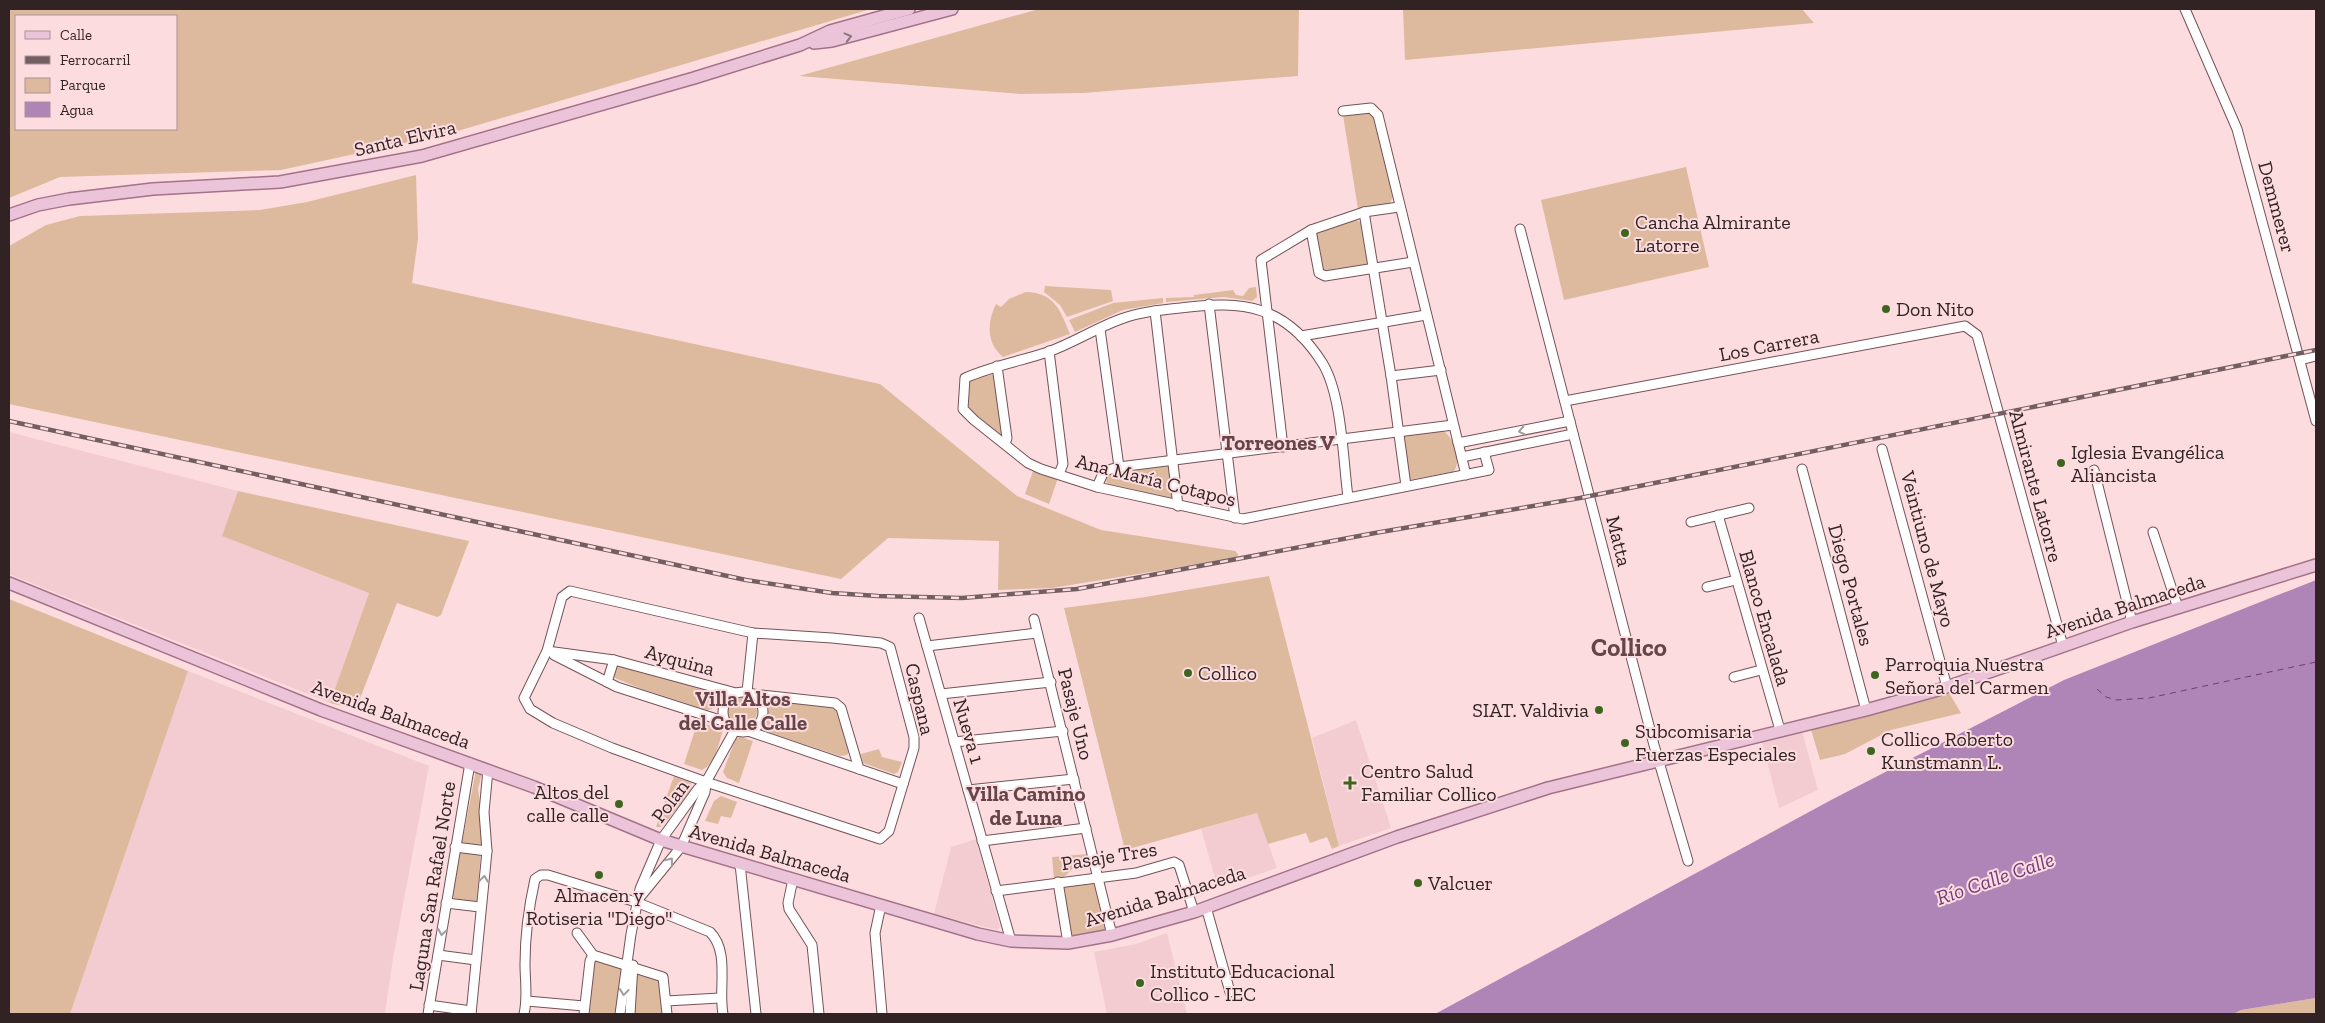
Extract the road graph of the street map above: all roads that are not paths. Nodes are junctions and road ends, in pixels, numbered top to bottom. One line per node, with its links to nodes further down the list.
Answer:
1 (909, 9): 4 (main road, Santa Elvira)
2 (952, 9): 4 (main road, Santa Elvira, one-way to 2)
3 (2185, 9): 23 (street, Demmerer)
4 (800, 45): 8 (main road, Santa Elvira)
5 (1343, 111): 6 (street)
6 (1399, 207): 7 (street); 11 (street)
7 (1364, 212): 10 (street); 12 (street)
8 (9, 215)
9 (1520, 229): 27 (street, Matta)
10 (1311, 230): 12 (street); 14 (street)
11 (1413, 262): 12 (street); 16 (street)
12 (1374, 269): 17 (street)
13 (1209, 304): 14 (street); 15 (street); 39 (street)
14 (1265, 310): 20 (street); 36 (street)
15 (1155, 311): 18 (street); 41 (street)
16 (1426, 316): 17 (street); 25 (street)
17 (1383, 322): 20 (street); 26 (street)
18 (1100, 328): 21 (street); 42 (street)
19 (1977, 335): 27 (street, Los Carrera); 67 (street, Almirante Latorre)
20 (1301, 336): 33 (street)
21 (1049, 351): 24 (street); 45 (street)
22 (2316, 356): 23 (street)
23 (2300, 360): 29 (street, Demmerer)
24 (997, 366): 34 (street); 34 (street, Ana María Cotapos)
25 (1441, 370): 26 (street); 30 (street)
26 (1391, 376): 31 (street)
27 (1565, 401): 28 (street, Matta)
28 (1570, 421): 32 (street, Matta); 35 (street, one-way to 35)
29 (2316, 421)
30 (1453, 425): 31 (street); 35 (street)
31 (1398, 432): 33 (street); 47 (street)
32 (1573, 434): 38 (street); 85 (street, Matta)
33 (1341, 439): 36 (street); 49 (street)
34 (1005, 444): 45 (street, Ana María Cotapos)
35 (1458, 444): 40 (street)
36 (1283, 447): 39 (street)
37 (1882, 449): 74 (street, Veintiuno de Mayo)
38 (1484, 452): 40 (street); 46 (street, Ana María Cotapos)
39 (1228, 455): 41 (street); 53 (street)
40 (1462, 458): 46 (street)
41 (1174, 461): 42 (street); 50 (street)
42 (1119, 467): 48 (street)
43 (1802, 470): 78 (street, Diego Portales)
44 (2094, 470): 63 (street)
45 (1059, 474): 48 (street, Ana María Cotapos)
46 (1466, 476): 47 (street, Ana María Cotapos)
47 (1406, 486): 49 (street, Ana María Cotapos)
48 (1097, 487): 50 (street, Ana María Cotapos)
49 (1348, 497): 53 (street, Ana María Cotapos)
50 (1178, 506): 53 (street, Ana María Cotapos)
51 (1749, 508): 52 (street)
52 (1718, 516): 54 (street); 57 (street, Blanco Encalada)
53 (1235, 518)
54 (1691, 522)
55 (2153, 532): 60 (street)
56 (2316, 565): 60 (main road, Avenida Balmaceda)
57 (1736, 580): 59 (street); 70 (street, Blanco Encalada)
58 (9, 583): 86 (main road, Avenida Balmaceda)
59 (1707, 587)
60 (2178, 608): 63 (main road, Avenida Balmaceda)
61 (919, 618): 66 (street, Nueva 1)
62 (1034, 619): 65 (street, Pasaje Uno)
63 (2132, 622): 67 (main road, Avenida Balmaceda)
64 (753, 633): 68 (street, Caspana); 76 (street); 91 (street, Caspana)
65 (1037, 633): 66 (street); 73 (street, Pasaje Uno)
66 (927, 646): 77 (street, Nueva 1)
67 (2063, 646): 74 (main road, Avenida Balmaceda)
68 (547, 651): 69 (street, Ayquina); 72 (street); 90 (street, Caspana)
69 (614, 660): 72 (street, Ayquina); 75 (street, Ayquina)
70 (1761, 670): 71 (street); 81 (street, Blanco Encalada)
71 (1734, 677)
72 (607, 682): 79 (street)
73 (1051, 682): 77 (street); 83 (street, Pasaje Uno)
74 (1947, 687): 78 (main road, Avenida Balmaceda)
75 (736, 693): 76 (street); 79 (street)
76 (750, 693): 82 (street); 87 (street)
77 (941, 694): 84 (street, Nueva 1)
78 (1866, 710): 81 (main road, Avenida Balmaceda)
79 (726, 722): 80 (street)
80 (735, 730): 82 (street); 90 (street, Polan)
81 (1780, 730): 85 (main road, Avenida Balmaceda)
82 (748, 731): 87 (street)
83 (1062, 731): 84 (street); 89 (street, Pasaje Uno)
84 (954, 742): 92 (street, Nueva 1)
85 (1658, 761): 99 (street, Matta); 109 (main road, Avenida Balmaceda)
86 (470, 763): 88 (main road, Avenida Balmaceda); 96 (street, Laguna San Rafael Norte)
87 (859, 769): 91 (street)
88 (488, 770): 94 (main road, Avenida Balmaceda); 98 (street)
89 (1074, 778): 92 (street); 93 (street, Pasaje Uno)
90 (706, 782): 91 (street, Caspana); 94 (street, Polan); 97 (street, Polan)
91 (903, 784)
92 (968, 790): 95 (street, Nueva 1)
93 (1086, 828): 95 (street); 101 (street, Pasaje Uno)
94 (662, 840): 97 (main road, Avenida Balmaceda); 106 (street, Polan)
95 (982, 841): 104 (street, Nueva 1)
96 (455, 847): 98 (street); 105 (street, Laguna San Rafael Norte)
97 (682, 847): 100 (main road, Avenida Balmaceda); 106 (street, Polan, one-way to 97)
98 (486, 851): 108 (street, one-way to 98)
99 (1688, 861)
100 (740, 864): 102 (main road, Avenida Balmaceda); 131 (street)
101 (1098, 878): 103 (street, Pasaje Tres); 110 (street, Pasaje Tres); 112 (street, Pasaje Uno)
102 (793, 879): 107 (main road, Avenida Balmaceda); 132 (street)
103 (1058, 882): 104 (street, Pasaje Tres); 114 (street)
104 (996, 891): 113 (street, Nueva 1)
105 (446, 902): 108 (street); 115 (street, Laguna San Rafael Norte, one-way to 115)
106 (636, 902): 118 (street, Polan); 120 (street); 121 (street)
107 (881, 905): 113 (main road, Avenida Balmaceda); 133 (street)
108 (480, 907): 117 (street)
109 (1206, 907): 110 (main road, Avenida Balmaceda); 119 (street)
110 (1194, 912): 112 (main road, Avenida Balmaceda)
111 (577, 933): 116 (street)
112 (1112, 935): 114 (main road, Avenida Balmaceda)
113 (1011, 941): 114 (main road, Avenida Balmaceda)
114 (1068, 943)
115 (438, 955): 117 (street); 123 (street, Laguna San Rafael Norte)
116 (593, 955): 118 (street); 124 (street)
117 (476, 960): 125 (street)
118 (630, 966): 122 (street); 127 (street, one-way to 127); 128 (street)
119 (1230, 992)
120 (720, 998): 122 (street); 130 (street)
121 (527, 1001): 124 (street); 126 (street)
122 (666, 1001): 129 (street)
123 (429, 1009): 125 (street)
124 (584, 1010)
125 (471, 1013)
126 (524, 1014)
127 (620, 1014)
128 (630, 1014)
129 (667, 1014)
130 (723, 1014)
131 (756, 1014)
132 (819, 1014)
133 (882, 1014)

